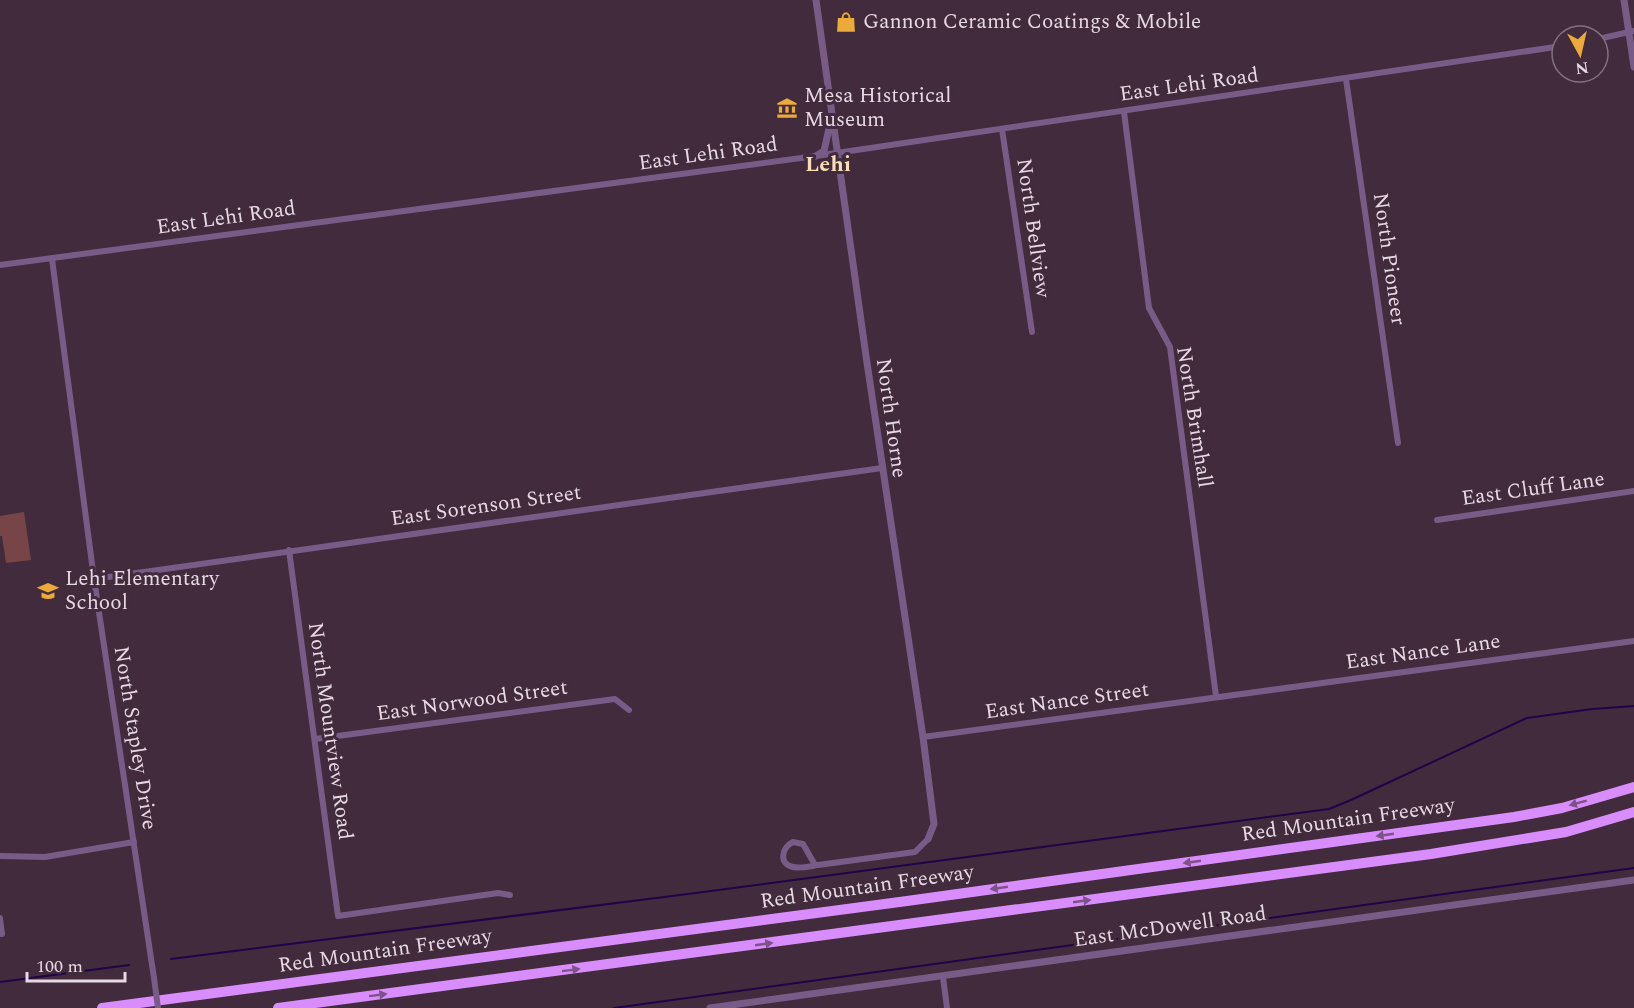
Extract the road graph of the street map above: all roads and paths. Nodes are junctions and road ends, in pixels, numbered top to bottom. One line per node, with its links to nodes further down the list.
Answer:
1 (816, 0): 8 (street, North Horne)
2 (1624, 0): 3 (street)
3 (1631, 31): 4 (street); 6 (street)
4 (1610, 36)
5 (1550, 48): 7 (street, East Lehi Road)
6 (1634, 68)
7 (1347, 79): 9 (street, East Lehi Road); 16 (street, North Pioneer)
8 (830, 103): 11 (street, North Horne); 12 (street)
9 (1124, 112): 10 (street, East Lehi Road); 23 (street, North Brimhall)
10 (1002, 129): 11 (street, East Lehi Road); 15 (street, North Bellview)
11 (837, 153): 12 (street, East Lehi Road); 17 (street, North Horne)
12 (816, 156): 13 (street, East Lehi Road)
13 (51, 259): 14 (street, East Lehi Road); 21 (street, North Stapley Drive)
14 (0, 265)
15 (1032, 332)
16 (1398, 443)
17 (882, 468): 20 (street, East Sorenson Street); 25 (street, North Horne)
18 (1634, 491): 19 (street, East Cluff Lane)
19 (1437, 520)
20 (289, 550): 21 (street, East Sorenson Street); 26 (street, North Mountview Road)
21 (94, 579): 30 (street, North Stapley Drive)
22 (1634, 641): 23 (street, East Nance Lane)
23 (1216, 696): 25 (street, East Nance Street)
24 (629, 710): 26 (street, East Norwood Street)
25 (923, 737): 29 (street, North Horne)
26 (315, 739): 34 (street, North Mountview Road)
27 (1634, 788): 39 (highway, Red Mountain Freeway, one-way to 39)
28 (1634, 812): 41 (highway, Red Mountain Freeway, one-way to 28)
29 (927, 839): 32 (street)
30 (134, 843): 31 (street); 40 (street, North Stapley Drive, bridge)
31 (0, 856)
32 (815, 865): 32 (street)
33 (1634, 880): 37 (street, East McDowell Road)
34 (510, 895)
35 (0, 918): 36 (street)
36 (2, 934)
37 (943, 977): 38 (street, East McDowell Road); 43 (street)
38 (754, 1005): 42 (street, East McDowell Road)
39 (102, 1008)
40 (158, 1008)
41 (278, 1008)
42 (710, 1008)
43 (947, 1008)

